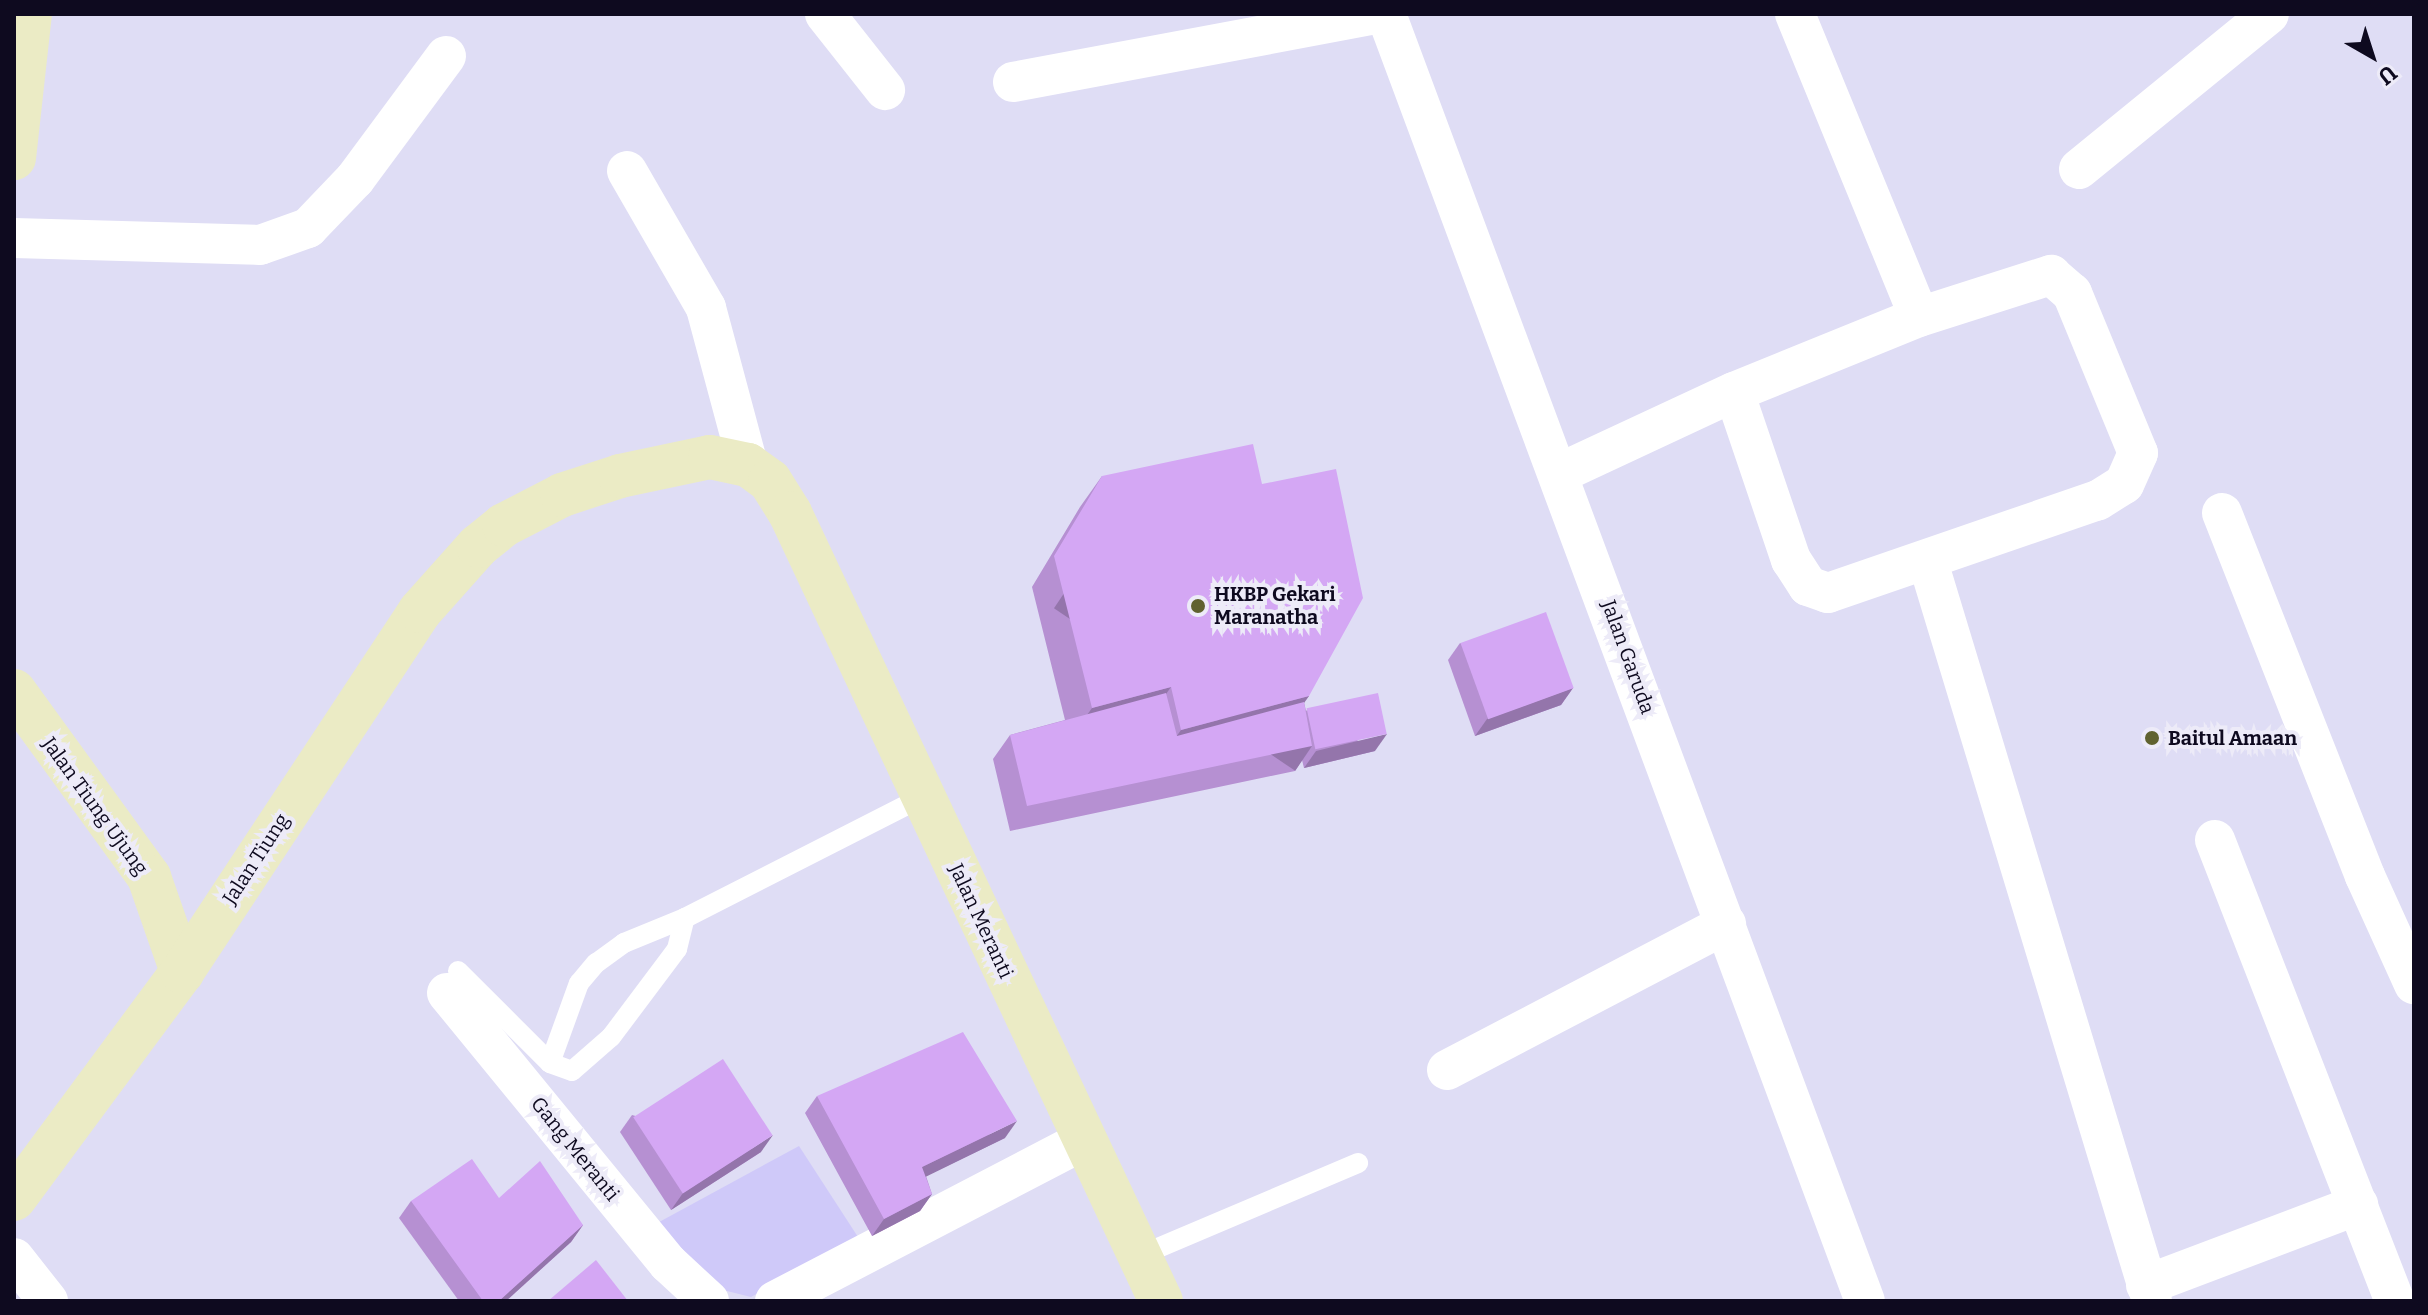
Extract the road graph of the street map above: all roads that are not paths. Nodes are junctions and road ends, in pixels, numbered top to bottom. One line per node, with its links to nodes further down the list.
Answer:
1 (30, 14): 10 (street)
2 (825, 14): 9 (street)
3 (1377, 14): 8 (street)
4 (1386, 14): 17 (street, Jalan Garuda)
5 (1795, 14): 14 (street)
6 (2269, 14): 11 (street)
7 (446, 56): 13 (street)
8 (1013, 82)
9 (885, 90)
10 (14, 158)
11 (2079, 169)
12 (627, 171): 16 (street)
13 (14, 238)
14 (1919, 317): 15 (street); 19 (street)
15 (1734, 392): 17 (street); 19 (street)
16 (748, 465): 21 (street, Jalan Meranti); 25 (street, Jalan Tiung)
17 (1560, 473): 24 (street, Jalan Garuda)
18 (2222, 513): 26 (street)
19 (1928, 562): 36 (street)
20 (14, 691): 25 (street, Jalan Tiung Ujung)
21 (922, 797): 23 (lane); 30 (street, Jalan Meranti)
22 (2215, 840): 33 (street)
23 (685, 918): 28 (lane); 28 (lane)
24 (1726, 924): 29 (street); 41 (street, Jalan Garuda)
25 (182, 972): 32 (street, Jalan Tiung)
26 (2414, 984)
27 (461, 991): 28 (lane); 38 (street, Gang Meranti)
28 (550, 1063)
29 (1447, 1070)
30 (1084, 1140): 34 (street, Jalan Meranti); 39 (street)
31 (1358, 1163): 34 (lane)
32 (14, 1199)
33 (2358, 1205): 36 (street); 42 (street)
34 (1139, 1256): 40 (street, Jalan Meranti)
35 (14, 1258): 37 (street)
36 (2149, 1293)
37 (48, 1301)
38 (709, 1301)
39 (775, 1301)
40 (1161, 1301)
41 (1865, 1301)
42 (2395, 1301)

